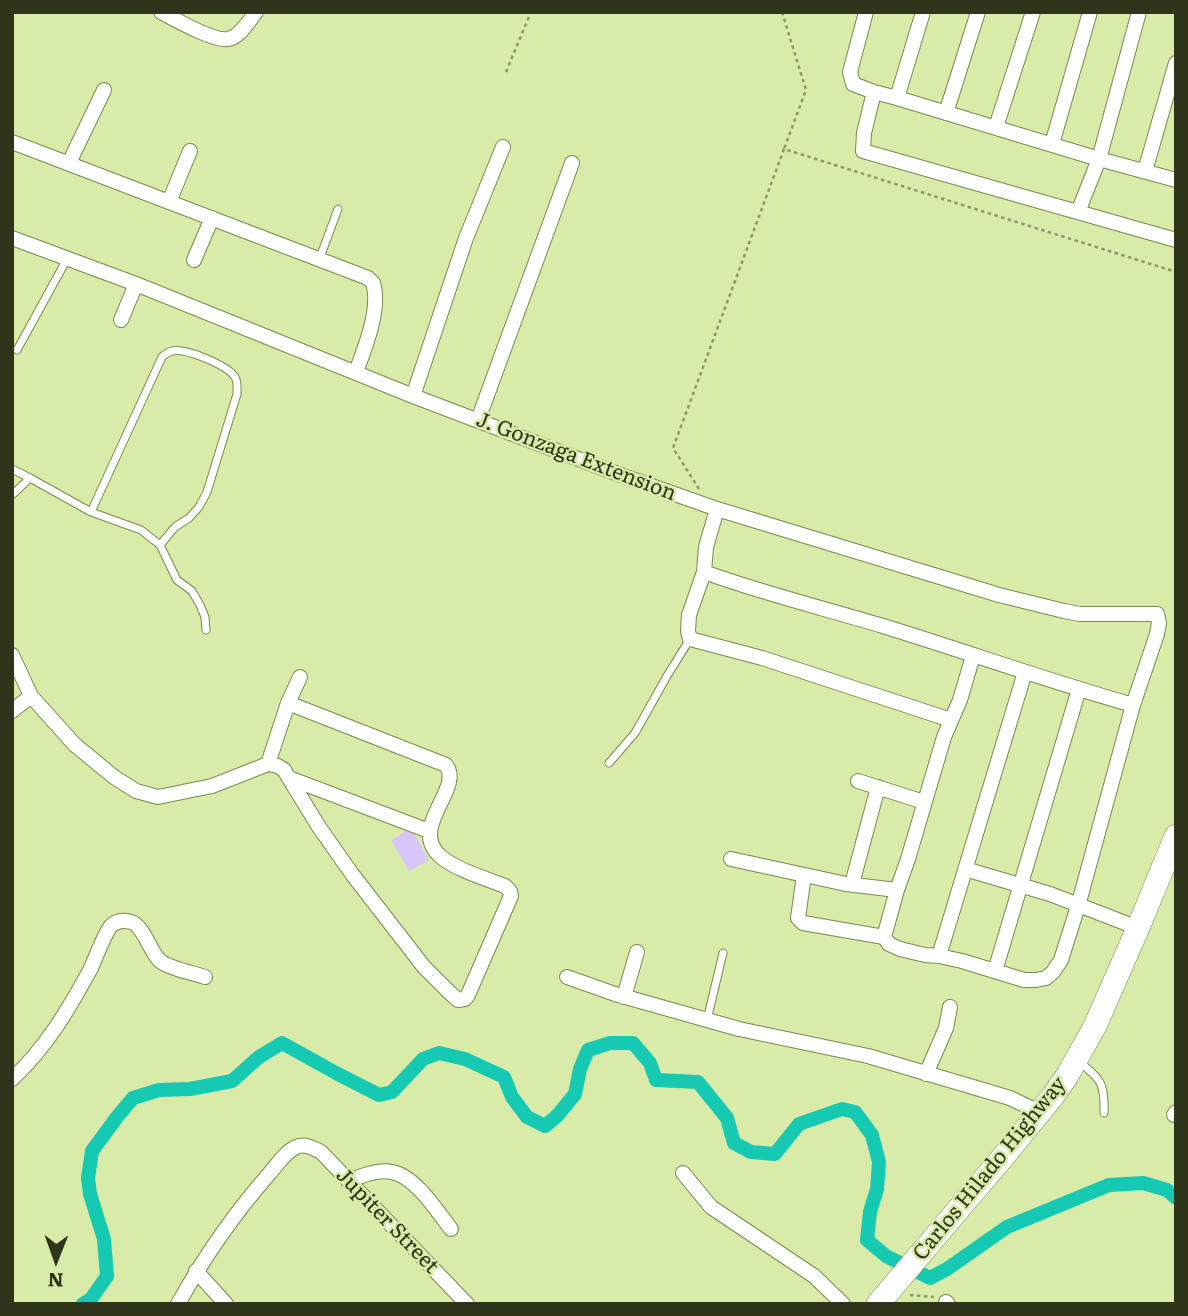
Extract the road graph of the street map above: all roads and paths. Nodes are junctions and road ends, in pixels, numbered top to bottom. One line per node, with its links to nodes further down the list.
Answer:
1 (161, 12): 2 (street)
2 (256, 12)
3 (531, 12): 12 (path)
4 (782, 12): 21 (path)
5 (866, 12): 14 (street)
6 (923, 12): 15 (street)
7 (978, 12): 16 (street)
8 (1033, 12): 17 (street)
9 (1090, 12): 19 (street)
10 (1139, 12): 23 (street)
11 (1176, 63): 26 (street)
12 (506, 72)
13 (104, 90): 24 (street)
14 (874, 92): 15 (street); 30 (street)
15 (897, 98): 16 (street)
16 (946, 113): 17 (street)
17 (996, 127): 19 (street)
18 (12, 142): 24 (street)
19 (1052, 144): 23 (street)
20 (503, 147): 42 (street)
21 (784, 149): 37 (path); 47 (path)
22 (190, 151): 28 (street)
23 (1098, 159): 26 (street); 30 (street)
24 (69, 163): 28 (street)
25 (572, 163): 43 (street)
26 (1145, 171): 27 (street)
27 (1176, 180)
28 (169, 202): 31 (street)
29 (338, 209): 36 (lane)
30 (1078, 212): 33 (street)
31 (212, 218): 35 (street); 36 (street)
32 (12, 238): 34 (street, J. Gonzaga Extension)
33 (1176, 240)
34 (67, 259): 38 (street, J. Gonzaga Extension); 40 (lane)
35 (194, 260)
36 (319, 260): 41 (street)
37 (1176, 272)
38 (136, 284): 39 (street); 41 (street, J. Gonzaga Extension)
39 (121, 320)
40 (18, 350)
41 (356, 372): 42 (street, J. Gonzaga Extension)
42 (413, 396): 43 (street, J. Gonzaga Extension)
43 (478, 420): 47 (street, J. Gonzaga Extension)
44 (12, 469): 45 (lane)
45 (30, 478): 46 (lane); 48 (lane)
46 (12, 495)
47 (714, 508): 50 (street); 60 (street, J. Gonzaga Extension)
48 (91, 512): 49 (lane); 49 (lane)
49 (160, 545): 51 (lane)
50 (704, 572): 52 (street); 54 (street)
51 (206, 630)
52 (690, 639): 62 (street); 63 (lane)
53 (12, 654): 58 (street)
54 (973, 656): 55 (street); 62 (street)
55 (1025, 672): 57 (street); 72 (street)
56 (300, 677): 59 (street)
57 (1079, 690): 60 (street); 75 (street)
58 (31, 696): 61 (street); 64 (street)
59 (288, 704): 64 (street); 69 (street)
60 (1133, 705): 77 (street)
61 (12, 711)
62 (951, 720): 68 (street)
63 (609, 763)
64 (268, 764): 65 (street)
65 (289, 778): 69 (street); 69 (street)
66 (858, 781): 67 (street)
67 (878, 787): 68 (street); 74 (street)
68 (925, 802): 76 (street)
69 (429, 831)
70 (1176, 836): 78 (main road, Carlos Hilado Highway)
71 (731, 859): 73 (street)
72 (965, 869): 75 (street); 82 (street)
73 (804, 875): 74 (street); 79 (street)
74 (852, 884): 76 (street)
75 (1020, 886): 77 (street); 83 (street)
76 (897, 891): 79 (street)
77 (1078, 906): 78 (street); 83 (street)
78 (1138, 928): 89 (main road, Carlos Hilado Highway)
79 (884, 937): 82 (street)
80 (637, 952): 86 (street)
81 (723, 953): 88 (lane)
82 (939, 956): 83 (street)
83 (995, 971)
84 (205, 977): 91 (street)
85 (567, 977): 86 (street)
86 (624, 997): 88 (street)
87 (950, 1007): 90 (street)
88 (707, 1020): 90 (street)
89 (1077, 1060): 92 (main road, Carlos Hilado Highway); 93 (lane)
90 (926, 1074): 92 (street)
91 (12, 1079)
92 (1039, 1112): 98 (main road, Carlos Hilado Highway)
93 (1104, 1113)
94 (683, 1173): 103 (street)
95 (348, 1181): 96 (street); 97 (street, Jupiter Street); 102 (street, Jupiter Street)
96 (451, 1229)
97 (196, 1271): 100 (street); 101 (street)
98 (888, 1292): 99 (path)
99 (947, 1303)
100 (178, 1304)
101 (226, 1304)
102 (467, 1304)
103 (843, 1304)

